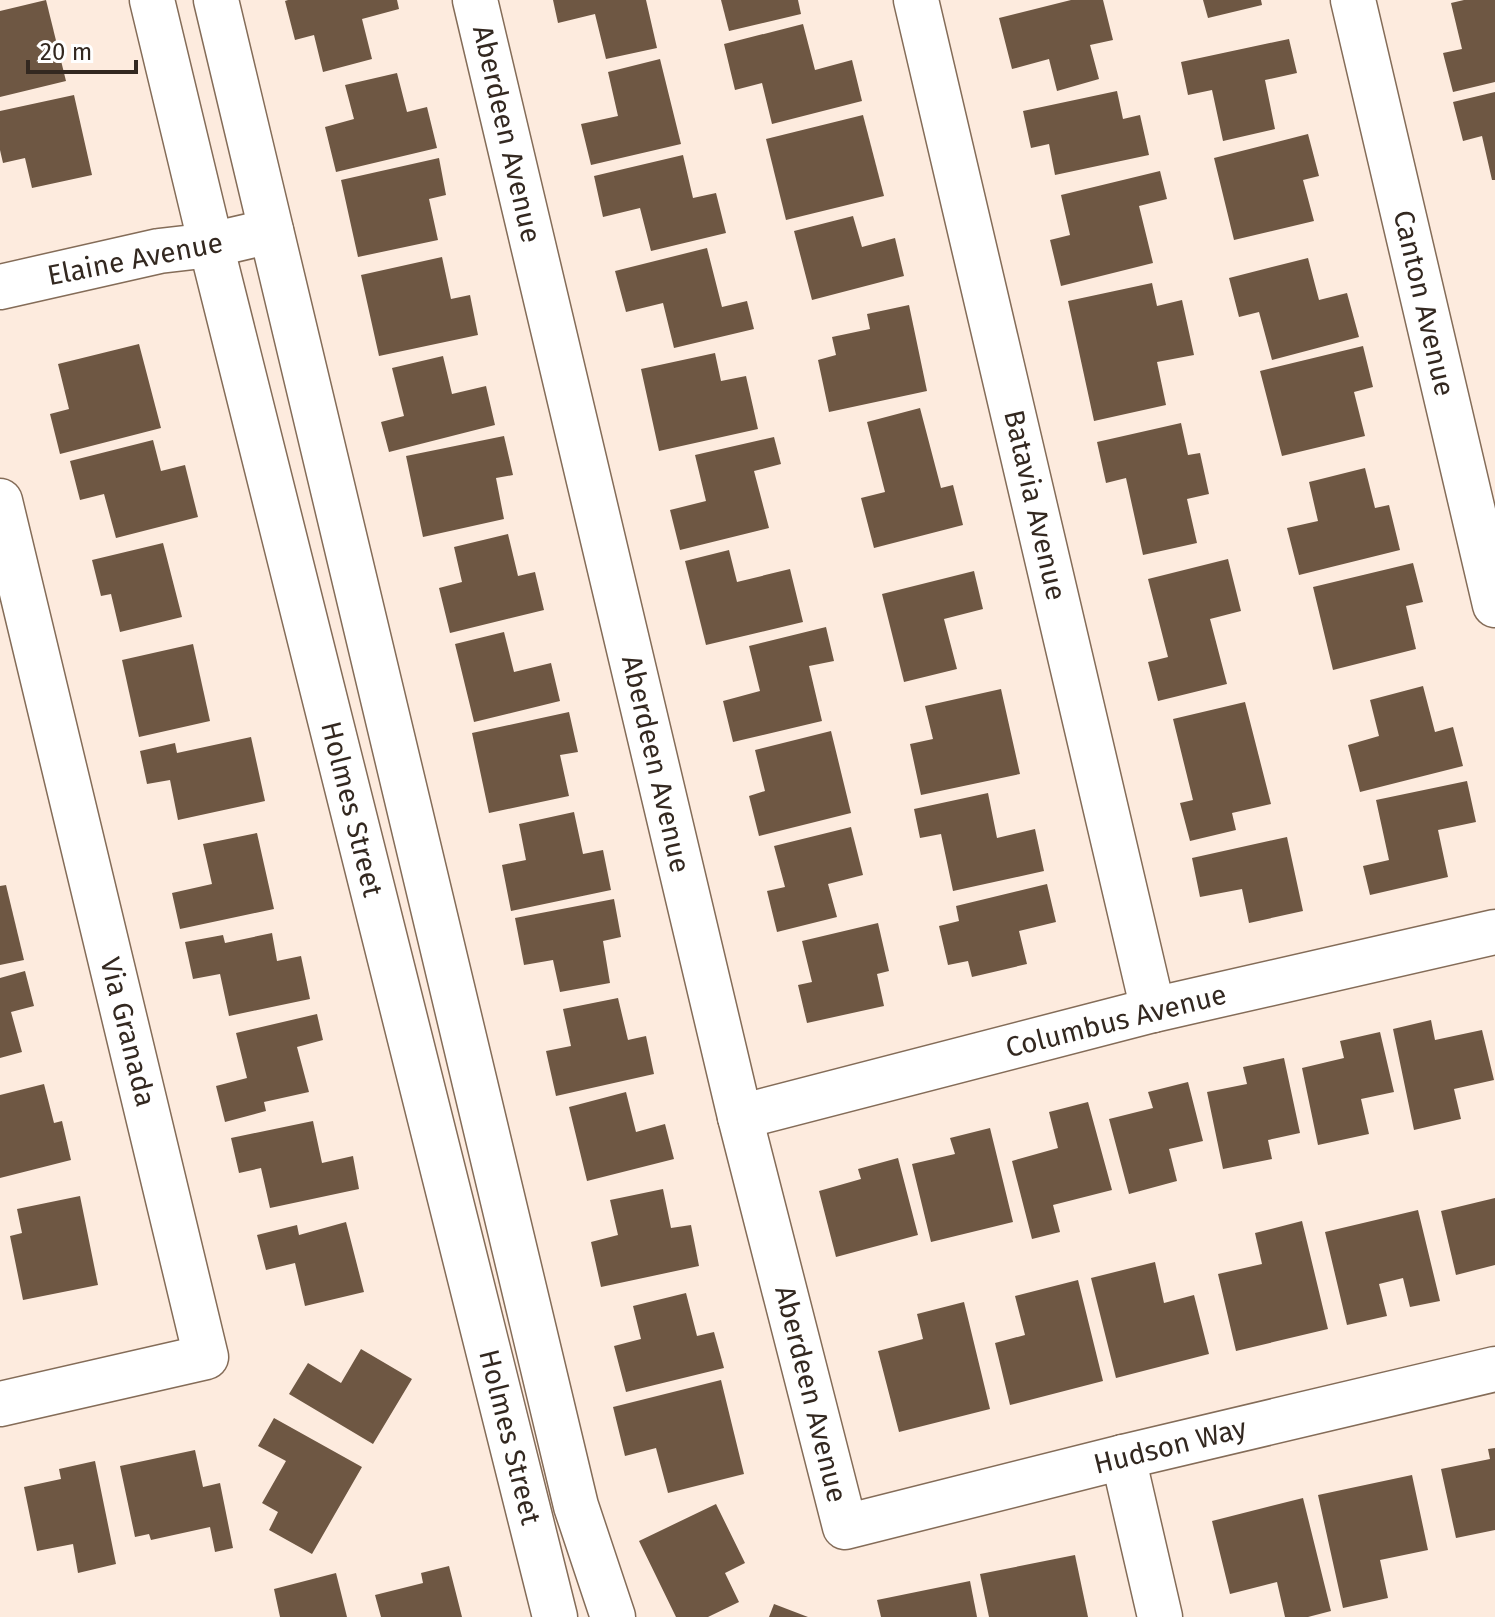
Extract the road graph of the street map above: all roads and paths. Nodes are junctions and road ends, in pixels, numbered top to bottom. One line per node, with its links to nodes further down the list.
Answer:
1 (152, 0): 7 (street, Holmes Street)
2 (216, 0): 6 (street, Holmes Street)
3 (475, 0): 13 (street, Aberdeen Avenue)
4 (916, 0): 12 (street, Batavia Avenue)
5 (1353, 0): 10 (street, Canton Avenue)
6 (271, 231): 7 (street, Elaine Avenue); 19 (street, Holmes Street)
7 (211, 245): 8 (street, Elaine Avenue); 18 (street, Holmes Street)
8 (0, 287)
9 (0, 501): 15 (street, Via Granada)
10 (1495, 605)
11 (1495, 932): 12 (street, Columbus Avenue)
12 (1153, 1010): 13 (street, Columbus Avenue)
13 (740, 1117): 17 (street, Aberdeen Avenue)
14 (1495, 1369): 16 (street, Hudson Way)
15 (0, 1404)
16 (1123, 1457): 17 (street, Hudson Way); 20 (street)
17 (845, 1527)
18 (555, 1617)
19 (613, 1617)
20 (1160, 1617)

